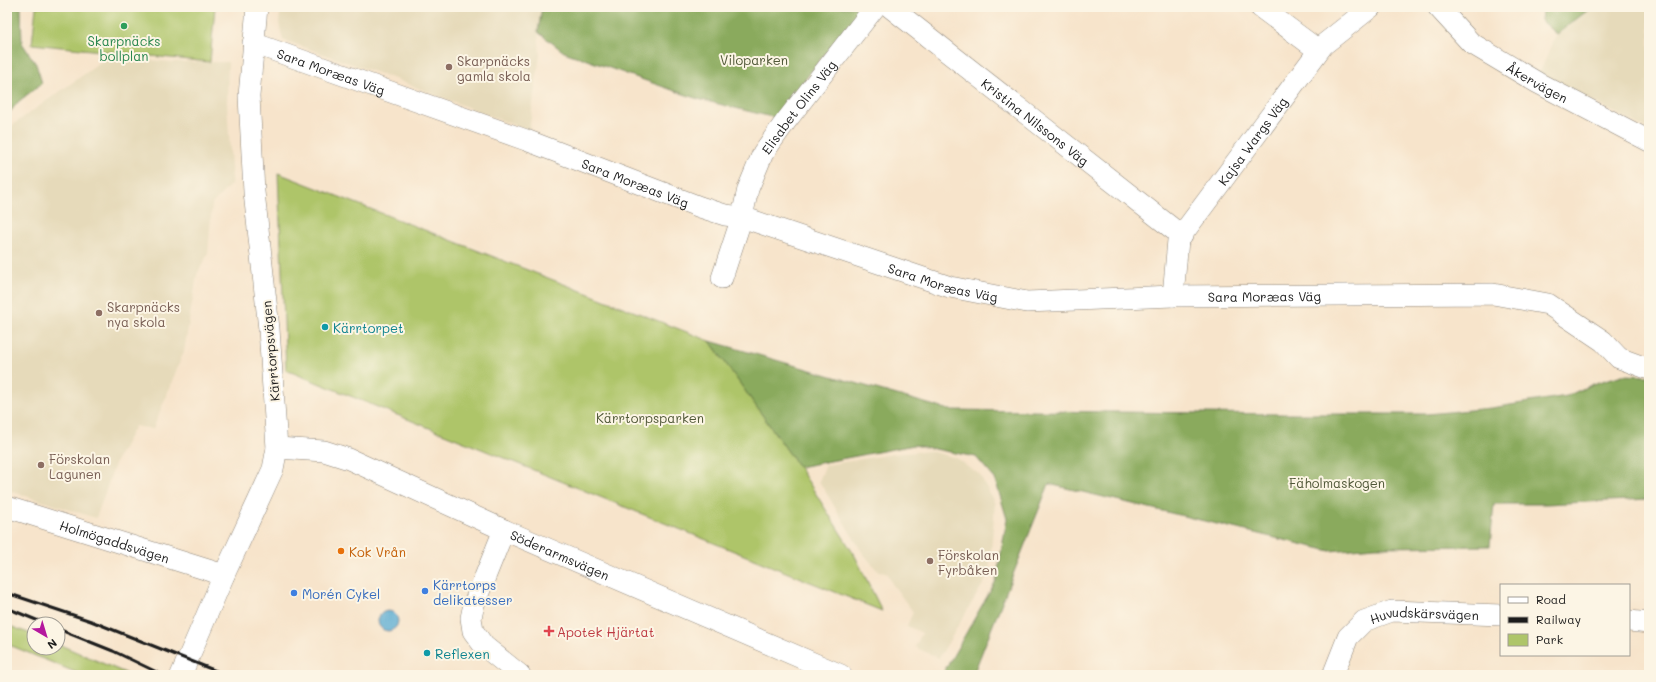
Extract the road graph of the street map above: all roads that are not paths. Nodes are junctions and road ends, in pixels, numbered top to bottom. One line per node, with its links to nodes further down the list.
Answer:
1 (257, 7): 7 (street, Kärrtorpsvägen)
2 (875, 7): 10 (street, Elisabet Olins Väg)
3 (890, 7): 11 (street, Kristina Nilssons Väg)
4 (1260, 7): 8 (street)
5 (1371, 7): 8 (street, Kajsa Wargs Väg)
6 (1438, 7): 9 (street, Åkervägen)
7 (253, 43): 10 (street, Sara Moræas Väg); 15 (street, Kärrtorpsvägen)
8 (1318, 50): 11 (street, Kajsa Wargs Väg)
9 (1649, 141)
10 (742, 217): 12 (street, Elisabet Olins Väg); 13 (street, Sara Moræas Väg)
11 (1182, 236): 13 (street, Kajsa Wargs Väg)
12 (722, 278)
13 (1173, 296): 14 (street, Sara Moræas Väg)
14 (1649, 369)
15 (277, 448): 17 (street, Söderarmsvägen); 18 (street, Kärrtorpsvägen)
16 (7, 507): 18 (street, Holmögaddsvägen)
17 (504, 530): 23 (street); 24 (street, Söderarmsvägen)
18 (224, 575): 22 (street, Kärrtorpsvägen)
19 (1500, 615): 25 (street, Huvudskärsvägen)
20 (1630, 621): 21 (street)
21 (1649, 623)
22 (181, 675)
23 (520, 675)
24 (840, 675)
25 (1333, 675)

